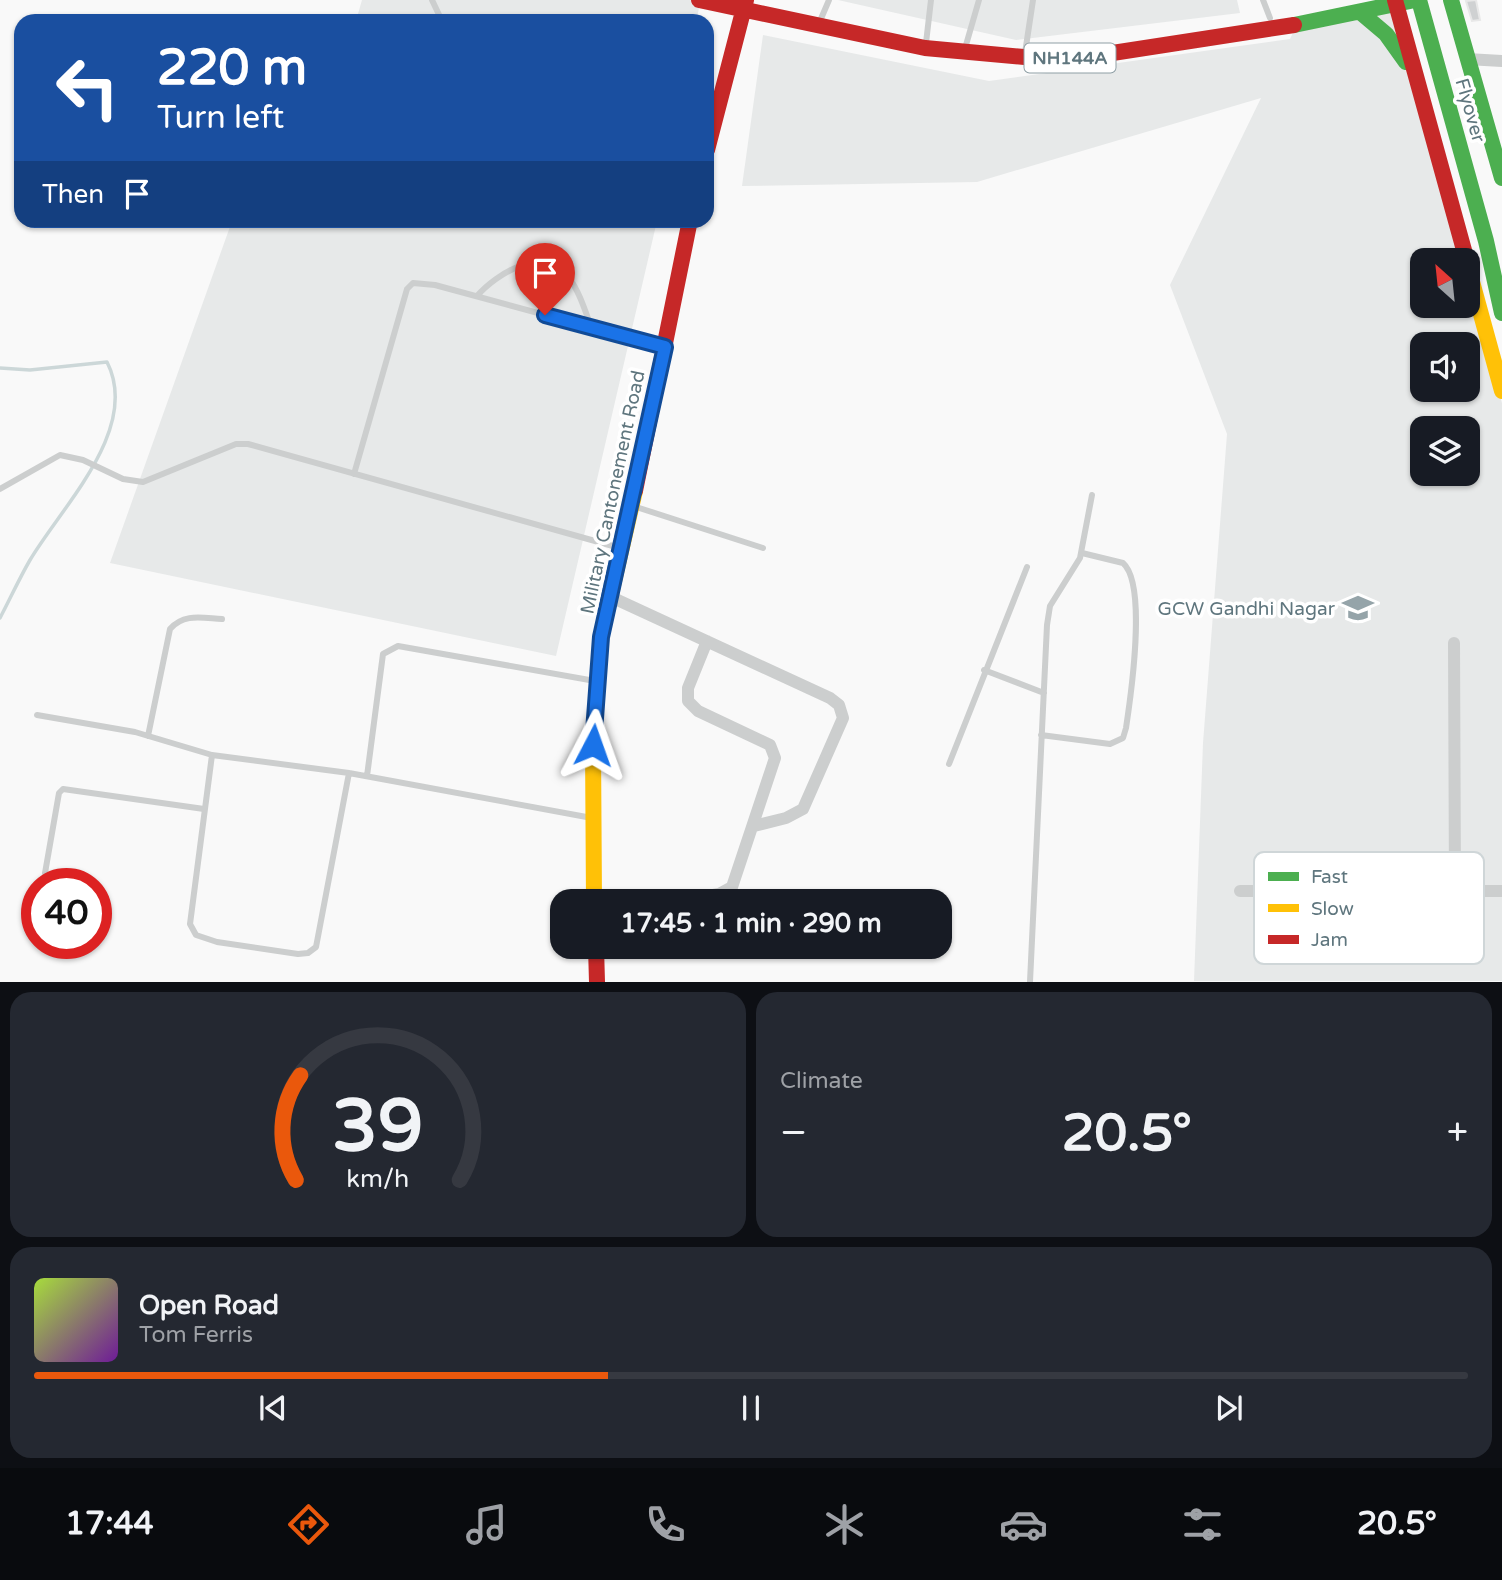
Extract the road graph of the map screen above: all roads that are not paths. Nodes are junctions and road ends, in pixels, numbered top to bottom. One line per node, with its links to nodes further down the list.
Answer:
1 (699, 0): 12 (main road, NH144A)
2 (771, 0): 13 (main road, NH144A)
3 (931, 0): 16 (lane)
4 (979, 0): 17 (lane)
5 (1033, 0): 18 (lane)
6 (1264, 0): 15 (lane)
7 (1376, 0): 15 (main road, NH144A)
8 (1417, 0): 11 (main road, NH144A); 29 (main road, Flyover)
9 (1429, 0): 26 (main road, Flyover)
10 (1451, 0): 19 (main road)
11 (1395, 2): 14 (main road, NH144A); 21 (main road)
12 (745, 6): 13 (main road, NH144A); 22 (main road)
13 (823, 12): 16 (main road, NH144A)
14 (1360, 12): 18 (main road, NH144A); 21 (main road)
15 (1270, 18): 18 (main road, NH144A)
16 (926, 40): 17 (main road, NH144A)
17 (965, 46): 18 (main road, NH144A)
18 (1025, 53)
19 (1467, 59): 20 (street); 23 (main road)
20 (1502, 61)
21 (1416, 80): 25 (main road)
22 (714, 123)
23 (1502, 178)
24 (688, 228): 31 (main road, Military Cantonement Road)
25 (1462, 248)
26 (1502, 261)
27 (477, 296): 30 (lane); 30 (lane); 33 (lane)
28 (1480, 311): 32 (main road)
29 (1502, 313)
30 (591, 327): 31 (lane)
31 (665, 347): 36 (main road, Military Cantonement Road)
32 (1502, 391)
33 (354, 474): 34 (lane); 37 (lane)
34 (0, 489)
35 (1092, 495): 39 (lane)
36 (632, 505): 37 (main road, Military Cantonement Road); 38 (lane)
37 (622, 548): 41 (main road, Military Cantonement Road)
38 (763, 548)
39 (1082, 553): 47 (lane); 49 (lane)
40 (1027, 567): 45 (lane)
41 (611, 597): 43 (street); 46 (main road, Military Cantonement Road)
42 (222, 619): 50 (lane)
43 (707, 641): 57 (street); 57 (street)
44 (1454, 643): 58 (street)
45 (984, 670): 47 (lane); 52 (lane)
46 (598, 681): 54 (lane); 56 (main road, Military Cantonement Road)
47 (1044, 693): 49 (lane)
48 (37, 715): 50 (lane)
49 (1041, 735): 68 (lane)
50 (148, 736): 51 (lane)
51 (212, 755): 53 (lane); 55 (lane)
52 (949, 764)
53 (349, 773): 54 (lane); 55 (lane)
54 (367, 776): 56 (lane)
55 (204, 809): 59 (lane)
56 (592, 818): 60 (main road, Military Cantonement Road)
57 (754, 826): 61 (street)
58 (1455, 852)
59 (46, 868)
60 (594, 889)
61 (728, 889)
62 (1240, 891): 63 (street)
63 (1254, 891)
64 (1484, 891): 65 (street)
65 (1502, 891)
66 (596, 959): 67 (main road)
67 (597, 982)
68 (1030, 982)

